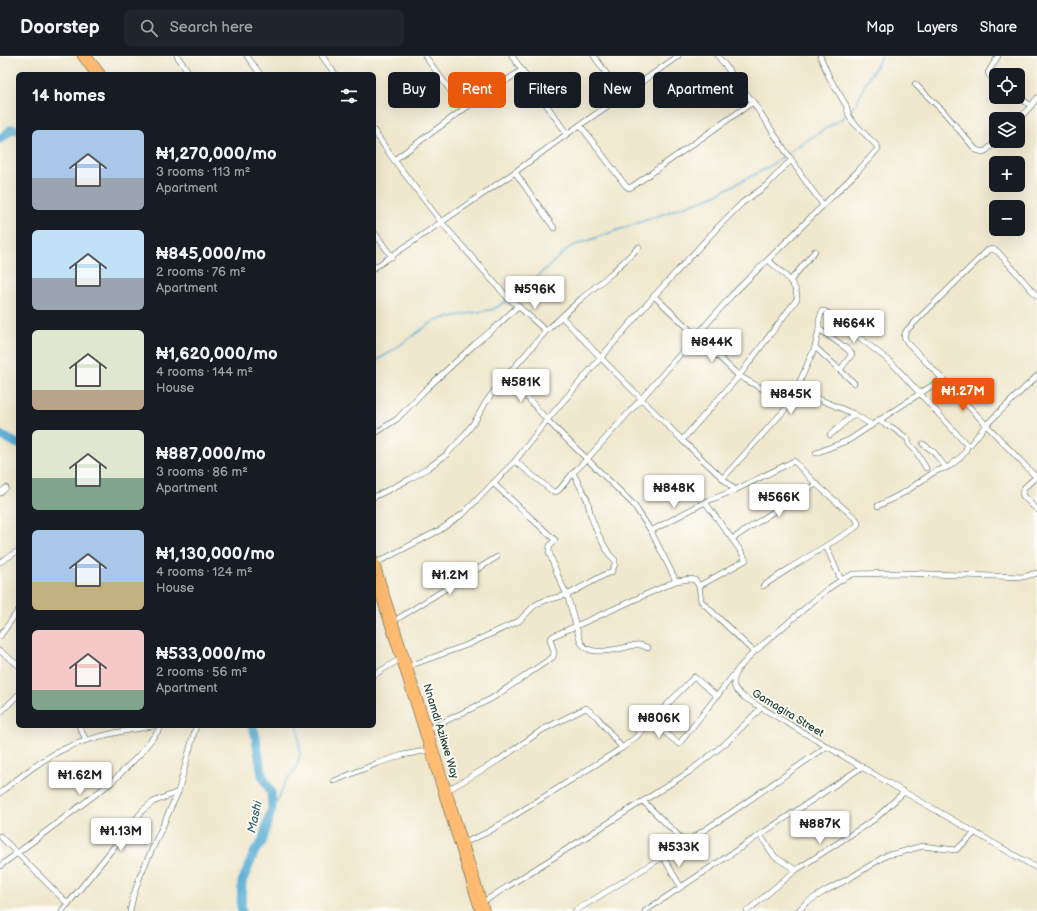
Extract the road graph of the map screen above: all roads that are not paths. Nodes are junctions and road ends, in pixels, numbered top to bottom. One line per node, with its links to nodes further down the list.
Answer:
1 (81, 56): 15 (highway)
2 (88, 56): 16 (highway)
3 (177, 56): 17 (street)
4 (247, 56): 18 (street)
5 (322, 56): 19 (street)
6 (425, 56): 28 (street)
7 (512, 56): 14 (street)
8 (594, 56): 20 (street)
9 (678, 56): 21 (street)
10 (718, 56): 25 (street)
11 (820, 56): 37 (street)
12 (998, 56): 13 (street)
13 (991, 68)
14 (522, 70): 28 (street); 32 (street)
15 (93, 72)
16 (100, 72)
17 (189, 72)
18 (259, 72)
19 (334, 72)
20 (605, 72)
21 (645, 80)
22 (915, 84): 33 (street)
23 (1037, 98): 26 (street)
24 (1025, 101): 26 (street)
25 (753, 102): 30 (street); 34 (street)
26 (1031, 106): 29 (street)
27 (605, 108): 30 (street)
28 (464, 109): 35 (street)
29 (1025, 112)
30 (580, 125): 32 (street)
31 (376, 134): 35 (street)
32 (567, 134): 36 (street)
33 (989, 148)
34 (791, 159): 37 (street); 47 (street)
35 (394, 160): 38 (street)
36 (516, 172): 38 (street); 39 (street)
37 (823, 205): 44 (street)
38 (442, 223): 43 (street); 49 (street)
39 (554, 228)
40 (376, 235): 43 (street)
41 (639, 247): 50 (street)
42 (815, 251): 46 (street)
43 (392, 257): 45 (street)
44 (768, 260): 46 (street); 53 (street)
45 (376, 267)
46 (790, 281): 58 (street)
47 (654, 296): 53 (street); 55 (street)
48 (1037, 296): 60 (street)
49 (518, 306): 52 (street); 71 (street)
50 (562, 317): 52 (street); 55 (street)
51 (819, 329): 54 (street); 56 (street); 62 (street)
52 (546, 331): 57 (street)
53 (696, 336): 58 (street); 63 (street)
54 (815, 347): 56 (street); 65 (street)
55 (601, 358): 63 (street); 67 (street)
56 (840, 370): 61 (street)
57 (508, 375): 67 (street); 89 (street)
58 (739, 376): 65 (street); 73 (street)
59 (1037, 376): 70 (street)
60 (942, 379): 62 (street); 70 (street)
61 (854, 383)
62 (920, 394): 68 (street); 75 (street)
63 (641, 399): 73 (street); 77 (street)
64 (819, 399): 66 (street)
65 (790, 404): 83 (street)
66 (854, 414): 69 (street); 72 (street)
67 (547, 420): 77 (street); 78 (street)
68 (879, 420): 69 (street); 79 (street)
69 (872, 425): 76 (street)
70 (986, 425): 75 (street); 82 (street)
71 (376, 433)
72 (830, 434)
73 (682, 440): 83 (street)
74 (924, 444): 80 (street)
75 (968, 445): 80 (street)
76 (816, 453)
77 (587, 459): 81 (street); 93 (street)
78 (515, 461): 81 (street); 84 (street)
79 (926, 468)
80 (946, 468): 91 (street)
81 (573, 473): 107 (street)
82 (1037, 476): 92 (street)
83 (723, 478): 87 (street)
84 (493, 483): 98 (street); 107 (street)
85 (816, 484): 87 (street); 94 (street); 95 (street)
86 (6, 488): 88 (street)
87 (735, 490): 90 (street)
88 (0, 493)
89 (376, 496)
90 (704, 502): 93 (street); 94 (street)
91 (878, 506)
92 (1037, 510)
93 (651, 531): 103 (street)
94 (732, 539): 105 (street)
95 (826, 546): 102 (street); 106 (street)
96 (16, 552): 99 (street)
97 (497, 557): 109 (street)
98 (376, 560)
99 (0, 562)
100 (376, 563): 109 (highway, Nnamdi Azikwe Way)
101 (1037, 573): 102 (street)
102 (841, 580): 114 (street)
103 (676, 581): 105 (street); 110 (street)
104 (376, 584): 115 (highway, Nnamdi Azikwe Way)
105 (700, 586): 114 (street)
106 (764, 586)
107 (567, 595): 110 (street); 117 (street)
108 (16, 614): 111 (street)
109 (394, 620): 117 (highway, Nnamdi Azikwe Way)
110 (576, 626): 112 (street); 130 (street)
111 (0, 636)
112 (648, 648)
113 (0, 651): 116 (street)
114 (754, 652): 118 (street)
115 (400, 659): 119 (street); 134 (highway, Nnamdi Azikwe Way)
116 (16, 663)
117 (409, 666): 130 (highway, Nnamdi Azikwe Way)
118 (738, 669): 120 (street); 122 (street, Gamagira Street)
119 (376, 674)
120 (717, 696): 124 (street); 124 (street)
121 (16, 697): 123 (street)
122 (761, 708): 132 (street, Gamagira Street); 141 (street)
123 (0, 714)
124 (651, 721): 133 (street)
125 (80, 728): 131 (street)
126 (131, 728): 129 (street)
127 (160, 728): 147 (street)
128 (195, 728): 138 (street)
129 (120, 729): 131 (street)
130 (429, 729): 137 (highway, Nnamdi Azikwe Way)
131 (86, 740): 140 (street)
132 (826, 747): 135 (street, Gamagira Street); 145 (street)
133 (622, 748): 137 (street); 146 (street)
134 (429, 750): 136 (street); 157 (highway, Nnamdi Azikwe Way)
135 (862, 767): 139 (street, Gamagira Street); 143 (street)
136 (334, 781)
137 (448, 790): 146 (highway, Nnamdi Azikwe Way)
138 (178, 792): 154 (street); 156 (street)
139 (904, 792): 142 (street, Gamagira Street); 151 (street)
140 (0, 793)
141 (643, 801): 145 (street); 153 (street)
142 (975, 833): 150 (street, Gamagira Street); 162 (street)
143 (760, 835): 151 (street); 152 (street)
144 (0, 836): 147 (street)
145 (685, 842): 148 (street)
146 (464, 843): 153 (highway, Nnamdi Azikwe Way)
147 (16, 853): 149 (street); 154 (street)
148 (663, 857): 152 (street); 159 (street)
149 (0, 866)
150 (1037, 868)
151 (796, 870): 161 (street)
152 (681, 887): 160 (street)
153 (483, 902): 158 (highway, Nnamdi Azikwe Way)
154 (68, 904): 155 (street)
155 (62, 911)
156 (130, 911)
157 (479, 911)
158 (486, 911)
159 (575, 911)
160 (645, 911)
161 (747, 911)
162 (798, 911)

